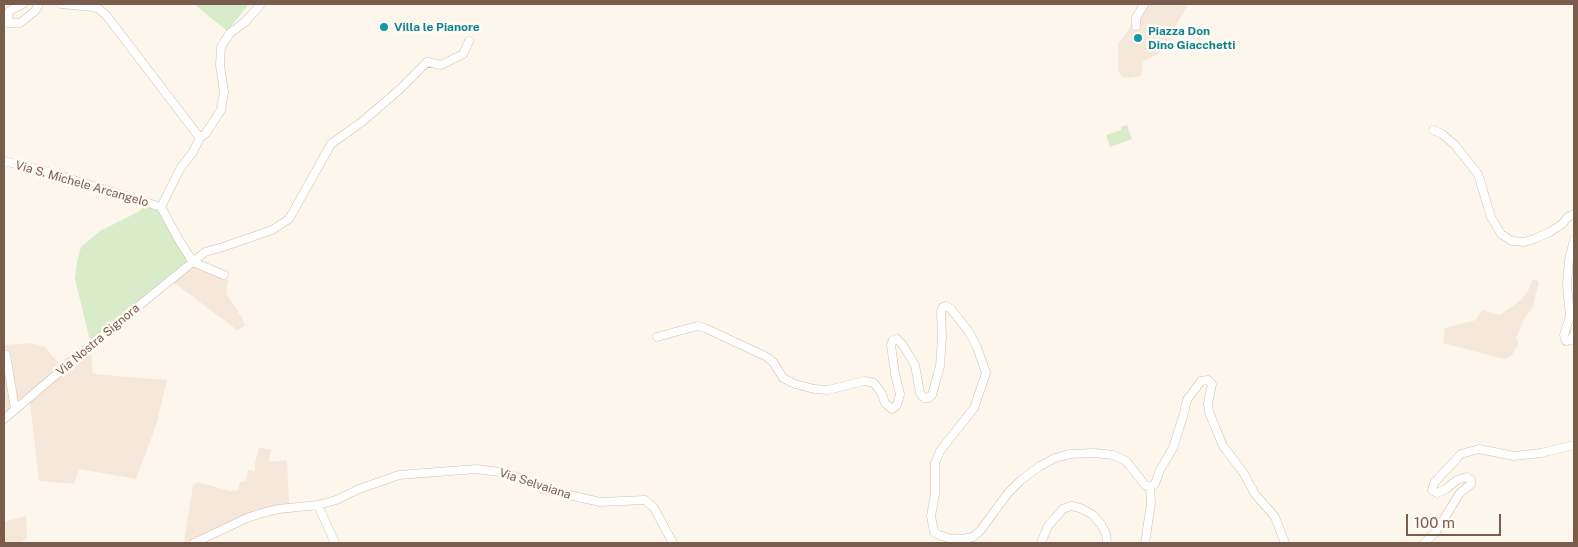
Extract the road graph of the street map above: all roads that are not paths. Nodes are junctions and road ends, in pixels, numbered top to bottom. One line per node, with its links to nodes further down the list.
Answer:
1 (23, 4): 2 (street)
2 (39, 4)
3 (62, 4): 9 (street)
4 (261, 4): 9 (street)
5 (1144, 4): 6 (street)
6 (1136, 26)
7 (469, 41): 14 (street, Via Nostra Signora)
8 (1433, 130): 12 (street)
9 (200, 138): 11 (street)
10 (4, 161): 11 (street, Via S. Michele Arcangelo)
11 (161, 207): 14 (street)
12 (1574, 214)
13 (1574, 240): 16 (street)
14 (193, 262): 15 (street); 19 (street, Via Nostra Signora)
15 (224, 275)
16 (1574, 334)
17 (657, 338): 22 (street)
18 (6, 360): 19 (street)
19 (15, 409): 20 (street, Via Nostra Signora)
20 (4, 420)
21 (1574, 445): 31 (street)
22 (1150, 487): 29 (street); 30 (street)
23 (318, 505): 24 (street); 25 (street); 26 (street, Via Selvaiana)
24 (194, 543)
25 (335, 543)
26 (673, 543)
27 (1041, 543): 28 (street)
28 (1107, 543)
29 (1145, 543)
30 (1285, 543)
31 (1424, 543)

